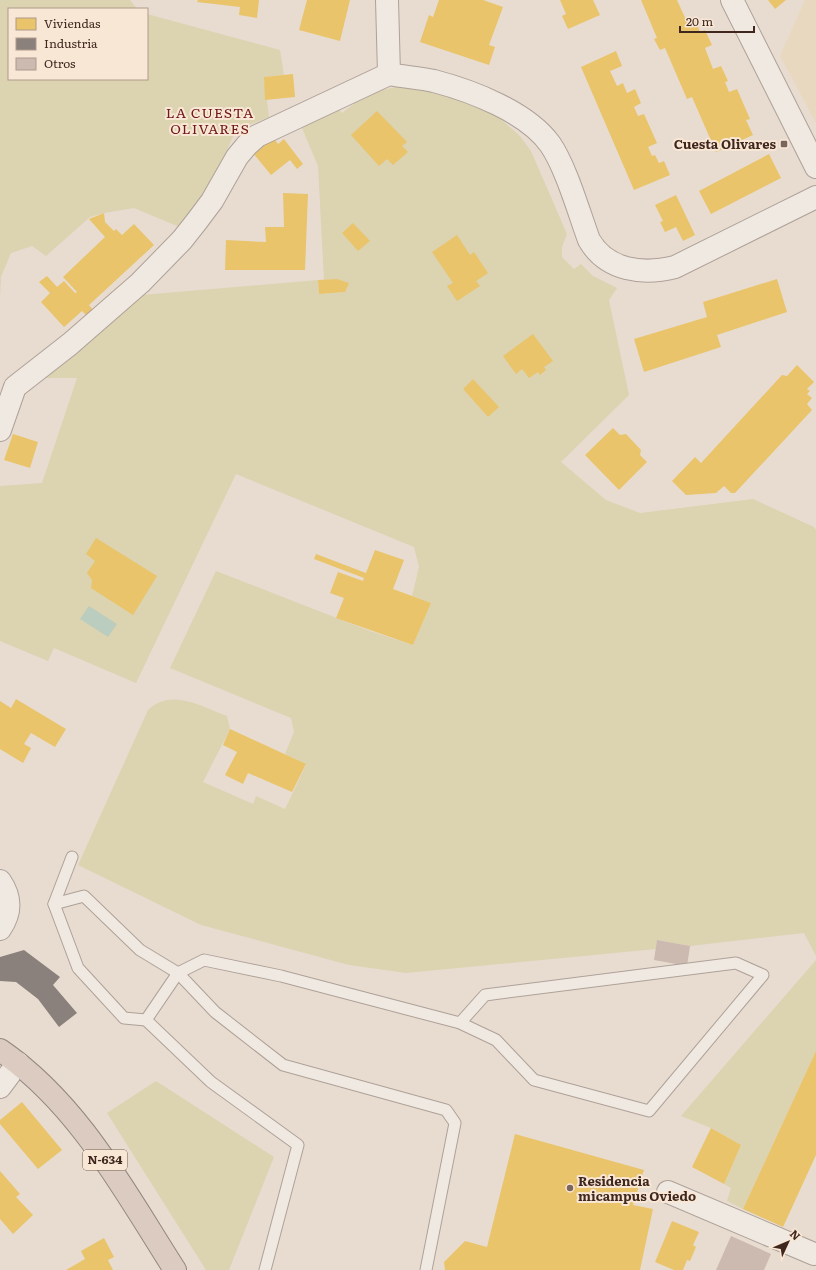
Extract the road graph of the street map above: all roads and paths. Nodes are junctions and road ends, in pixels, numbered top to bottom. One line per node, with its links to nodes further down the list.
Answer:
1 (387, 0): 3 (street)
2 (732, 0): 4 (street)
3 (389, 74): 5 (street); 6 (street)
4 (816, 167)
5 (816, 197)
6 (0, 430)
7 (72, 857): 9 (lane)
8 (0, 881): 10 (street)
9 (54, 904): 11 (lane); 12 (lane)
10 (0, 928)
11 (178, 973): 12 (lane); 13 (lane); 21 (lane)
12 (146, 1020): 20 (lane)
13 (460, 1023): 13 (lane)
14 (0, 1050): 15 (highway, N-634)
15 (18, 1063): 16 (street); 19 (highway, N-634)
16 (0, 1087)
17 (668, 1192): 18 (street)
18 (812, 1258)
19 (175, 1270)
20 (265, 1270)
21 (426, 1270)

